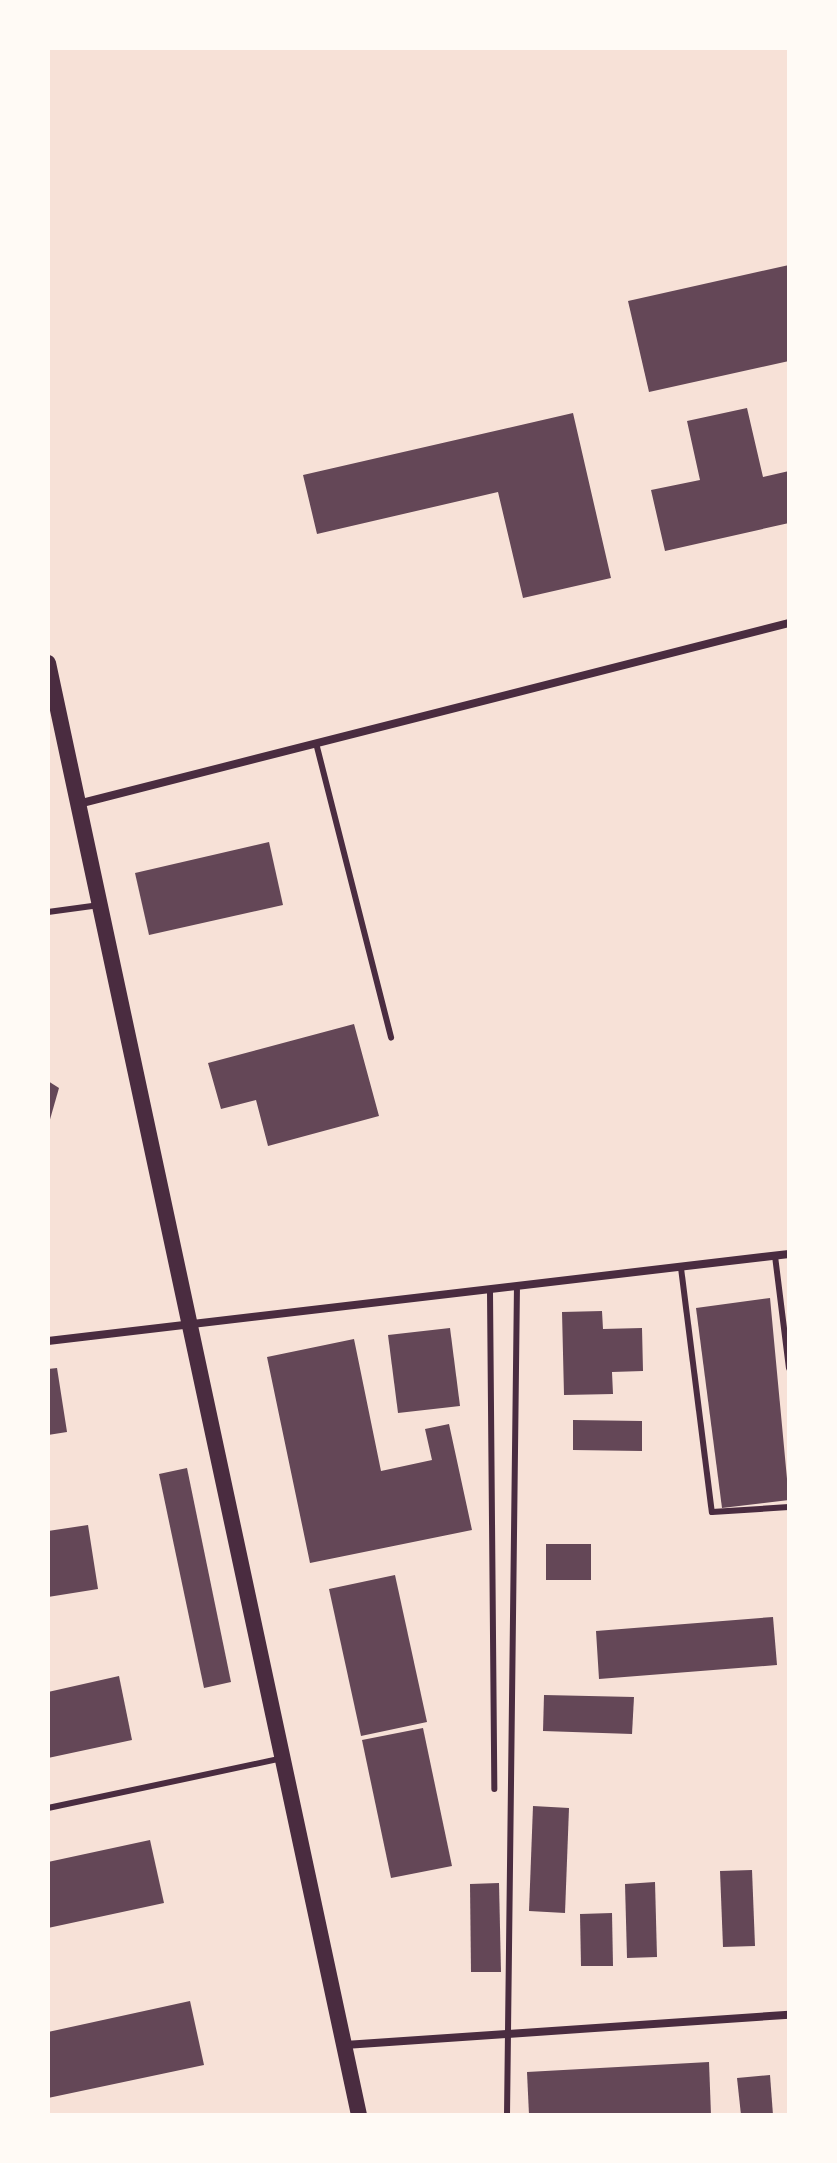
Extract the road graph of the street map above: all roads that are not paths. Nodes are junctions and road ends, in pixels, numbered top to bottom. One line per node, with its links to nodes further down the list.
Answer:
1 (789, 623): 3 (street)
2 (48, 663): 4 (main road)
3 (316, 743): 4 (street); 7 (lane)
4 (82, 803): 5 (main road)
5 (104, 904): 6 (lane); 13 (main road)
6 (48, 912)
7 (391, 1038)
8 (789, 1254): 9 (street)
9 (775, 1256): 10 (street); 15 (lane)
10 (681, 1268): 11 (street); 16 (lane)
11 (517, 1290): 12 (street); 21 (lane)
12 (490, 1292): 13 (street); 18 (lane)
13 (194, 1324): 14 (street); 17 (main road)
14 (48, 1341)
15 (789, 1368)
16 (789, 1507)
17 (286, 1757): 19 (lane); 22 (main road)
18 (494, 1789)
19 (48, 1808)
20 (789, 2015): 21 (street)
21 (508, 2034): 22 (street); 24 (lane)
22 (344, 2045): 23 (main road)
23 (359, 2115)
24 (507, 2115)

